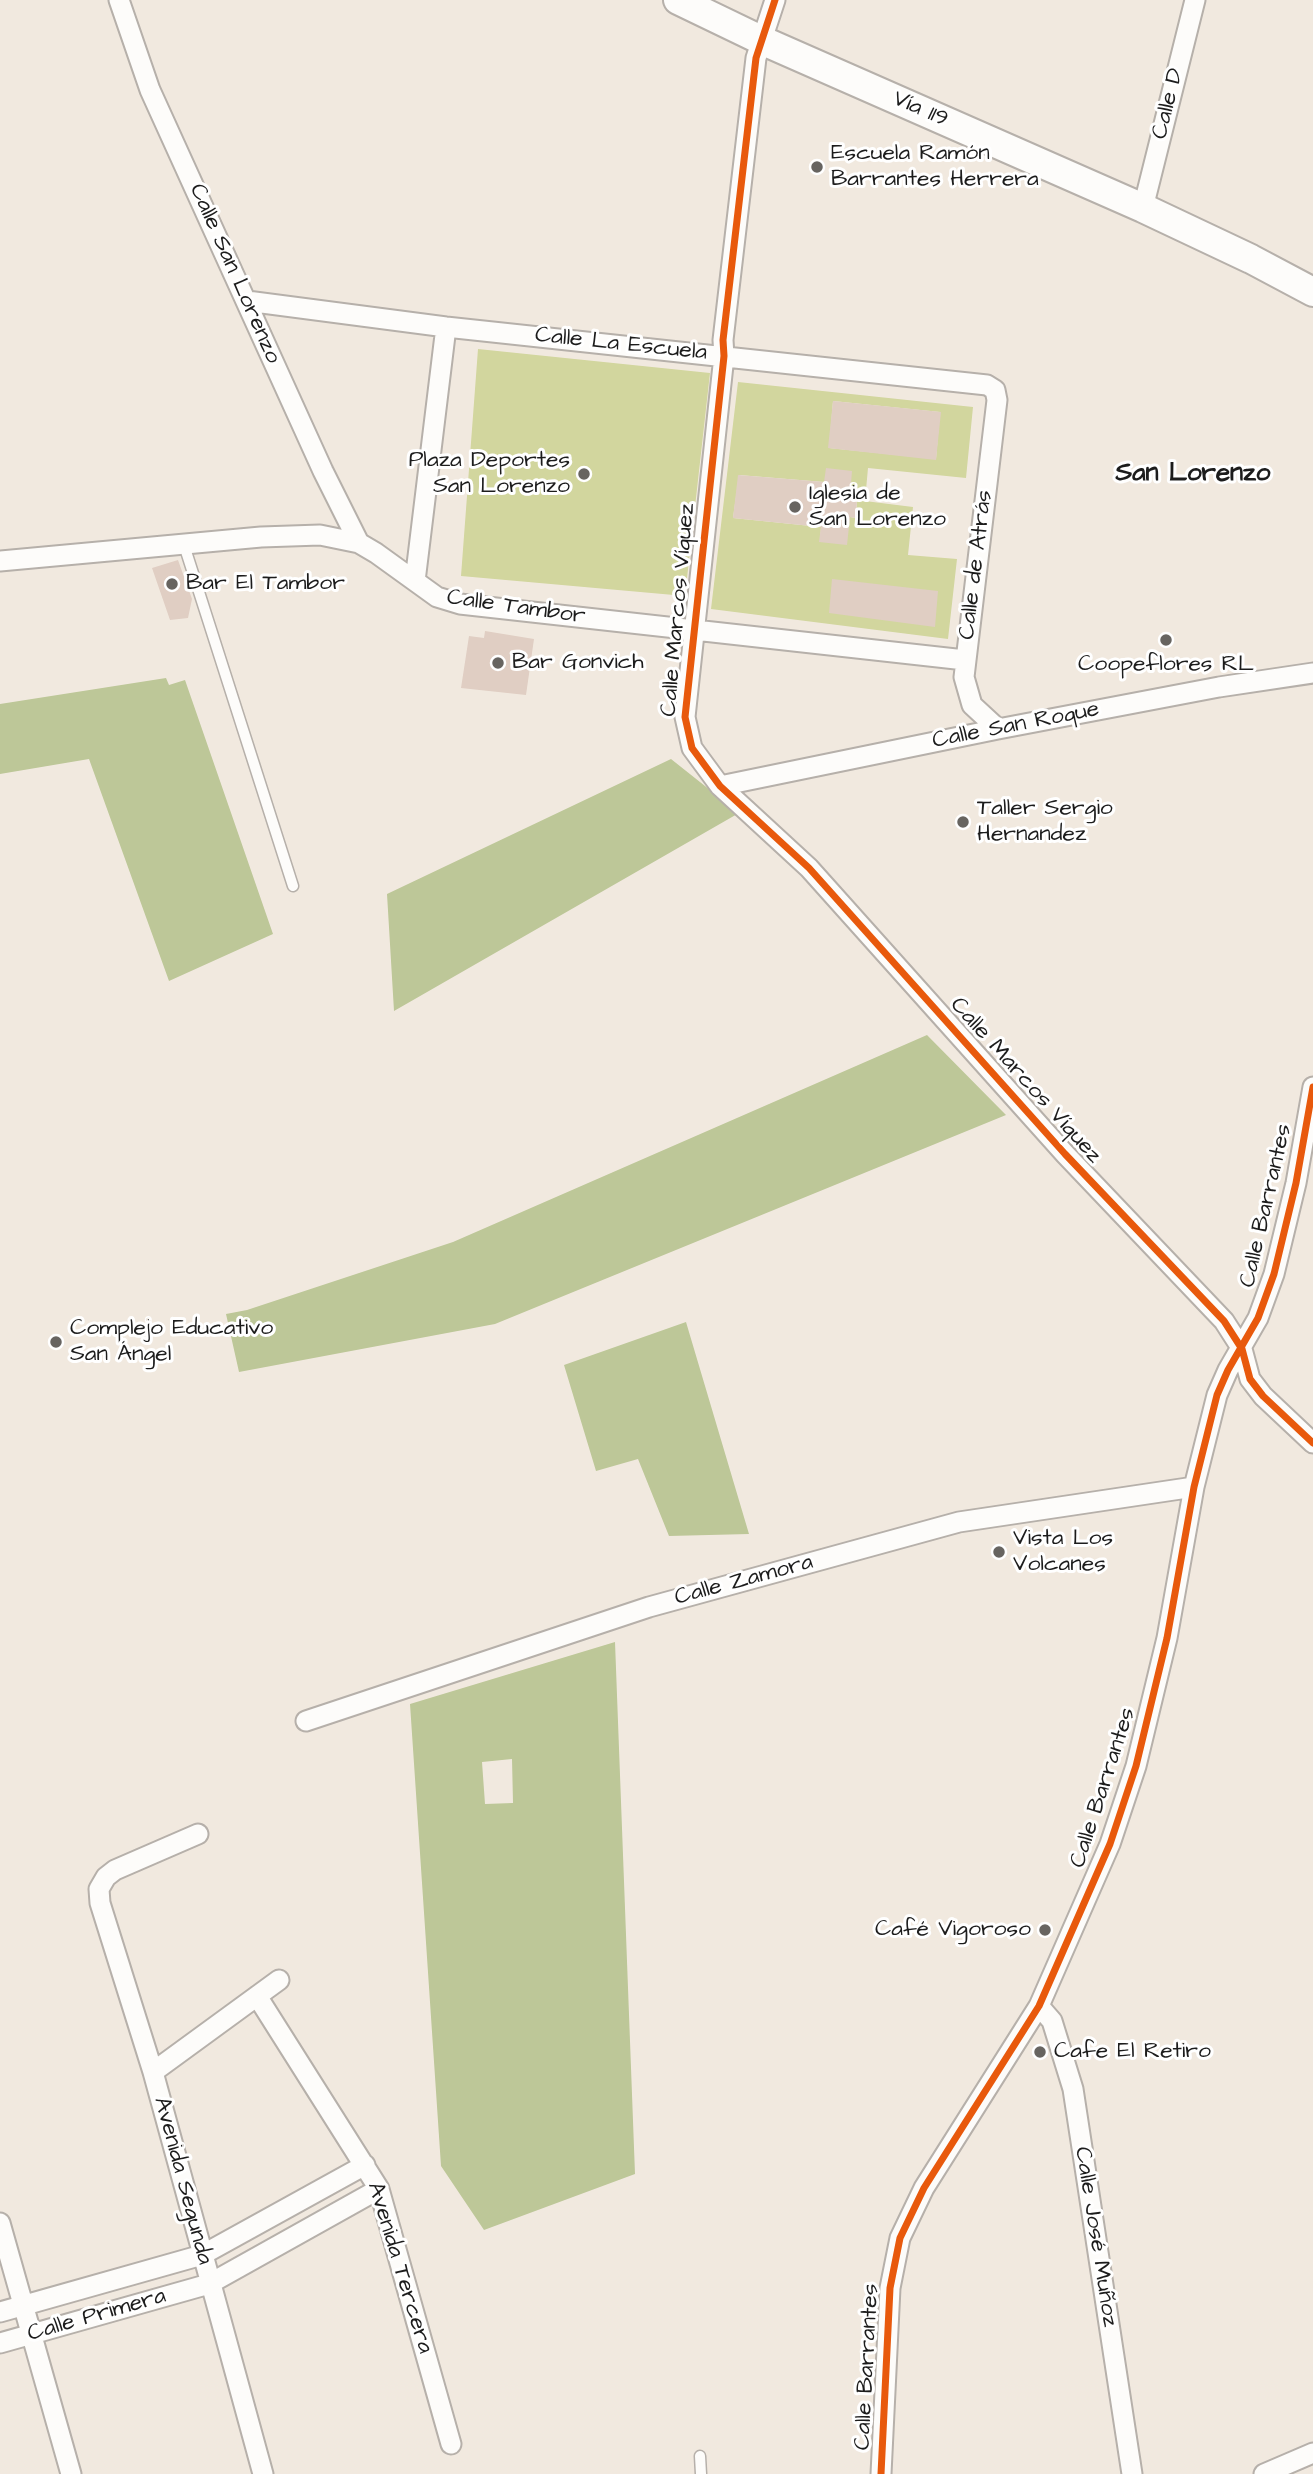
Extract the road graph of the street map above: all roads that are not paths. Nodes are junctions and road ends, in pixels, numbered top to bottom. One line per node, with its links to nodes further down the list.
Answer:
1 (119, 0): 8 (street, Calle San Lorenzo)
2 (678, 0): 5 (main road, Vía 119)
3 (775, 0): 5 (street, Calle Marcos Víquez)
4 (1195, 0): 6 (street, Calle D)
5 (761, 40): 6 (main road, Vía 119); 10 (street, Calle Marcos Víquez)
6 (1143, 208): 7 (main road, Vía 119)
7 (1313, 292)
8 (247, 302): 9 (street, Calle La Escuela); 12 (street, Calle San Lorenzo)
9 (446, 327): 10 (street, Calle La Escuela); 15 (street)
10 (724, 356): 11 (street, Calle La Escuela); 16 (street, Calle Marcos Víquez)
11 (995, 390): 17 (street, Calle de Atrás)
12 (359, 543): 13 (street, Calle Tambor); 15 (street, Calle Tambor)
13 (184, 545): 14 (street, Calle Tambor); 21 (lane)
14 (0, 561)
15 (415, 581): 16 (street, Calle Tambor)
16 (694, 630): 17 (street, Calle Tambor); 20 (street, Calle Marcos Víquez)
17 (965, 660): 19 (street, Calle de Atrás)
18 (1313, 673): 19 (street, Calle San Roque)
19 (998, 729): 20 (street, Calle San Roque)
20 (720, 786): 23 (street, Calle Marcos Víquez)
21 (293, 886)
22 (1313, 1087): 23 (street, Calle Barrantes)
23 (1241, 1349): 24 (street, Calle Marcos Víquez); 25 (street, Calle Barrantes)
24 (1313, 1443)
25 (1194, 1488): 26 (street, Calle Zamora); 30 (street, Calle Barrantes)
26 (306, 1721)
27 (198, 1834): 31 (street, Avenida Segunda)
28 (279, 1980): 29 (street)
29 (257, 1996): 31 (street); 32 (street, Avenida Tercera)
30 (1039, 2006): 47 (street, Calle Barrantes); 48 (street, Calle José Muñoz)
31 (153, 2072): 35 (street, Avenida Segunda)
32 (366, 2165): 33 (street, Avenida Tercera); 35 (street, Calle Primera)
33 (379, 2189): 36 (street, Calle Primera); 41 (street, Avenida Tercera)
34 (0, 2223): 37 (street)
35 (202, 2255): 36 (street, Avenida Segunda); 37 (street, Calle Primera)
36 (209, 2284): 39 (street, Calle Primera); 45 (street, Avenida Segunda)
37 (24, 2306): 38 (street, Calle Primera); 39 (street)
38 (0, 2312)
39 (32, 2334): 40 (street, Calle Primera); 44 (street)
40 (0, 2343)
41 (451, 2444)
42 (1313, 2453): 49 (street)
43 (700, 2456): 46 (lane)
44 (71, 2474)
45 (263, 2474)
46 (701, 2474)
47 (881, 2474)
48 (1132, 2474)
49 (1264, 2474)

